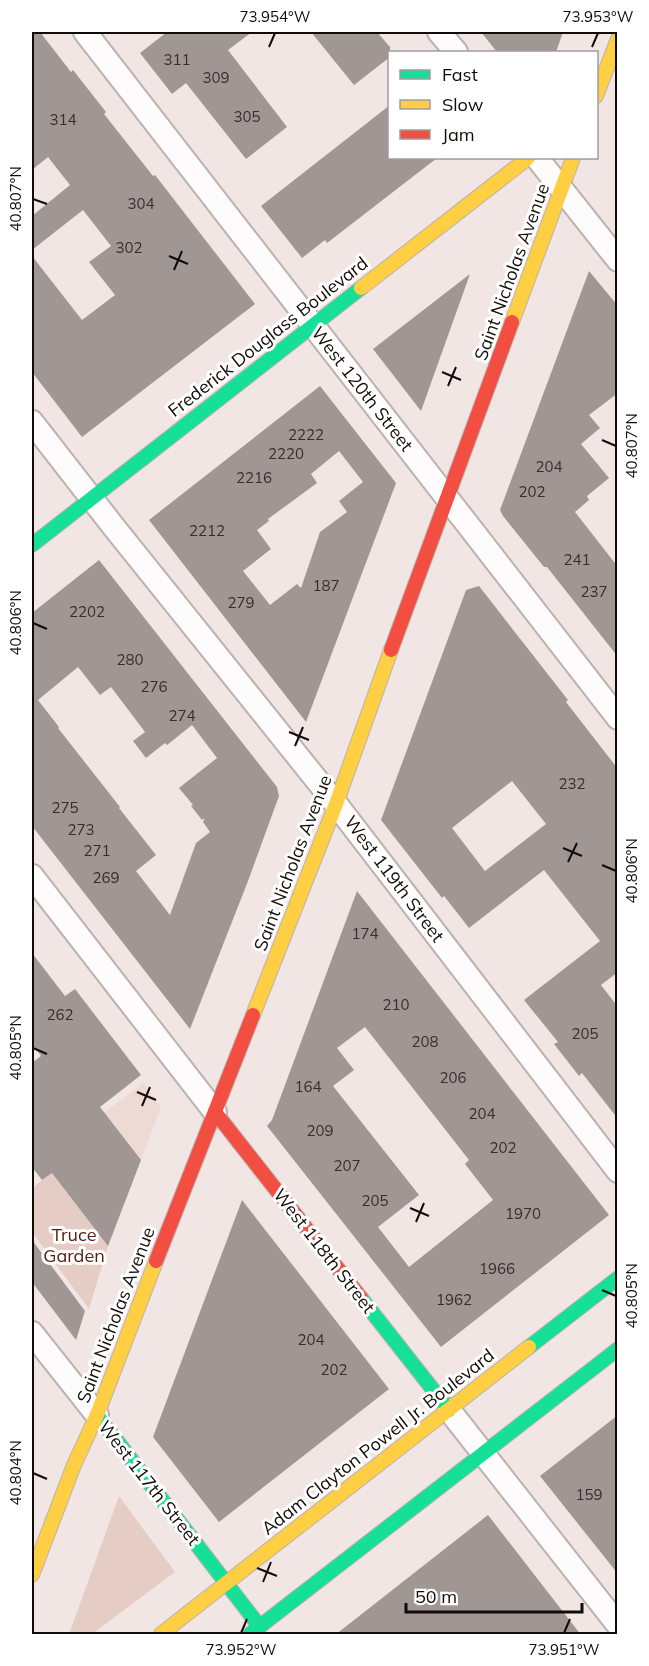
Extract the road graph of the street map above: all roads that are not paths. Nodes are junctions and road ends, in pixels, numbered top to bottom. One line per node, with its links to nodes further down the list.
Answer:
1 (86, 32): 11 (street, West 120th Street)
2 (439, 32): 4 (street)
3 (618, 39): 5 (main road)
4 (455, 51)
5 (604, 95)
6 (527, 159): 11 (main road, Frederick Douglass Boulevard)
7 (538, 159): 9 (street)
8 (573, 159): 9 (main road, Saint Nicholas Avenue)
9 (562, 189): 10 (street); 14 (main road, Saint Nicholas Avenue)
10 (618, 260)
11 (313, 325): 13 (main road, Frederick Douglass Boulevard); 14 (street, West 120th Street)
12 (32, 422): 13 (street, West 119th Street)
13 (91, 498): 15 (main road, Frederick Douglass Boulevard); 17 (street, West 119th Street)
14 (446, 498): 16 (street, West 120th Street); 17 (main road, Saint Nicholas Avenue)
15 (32, 545)
16 (618, 718)
17 (336, 804): 19 (main road, Saint Nicholas Avenue); 20 (street, West 119th Street)
18 (32, 876): 19 (street, West 118th Street)
19 (215, 1112): 24 (main road, West 118th Street); 25 (main road, Saint Nicholas Avenue)
20 (618, 1171)
21 (618, 1278): 24 (main road, Adam Clayton Powell Jr. Boulevard)
22 (32, 1333): 25 (street, West 117th Street)
23 (618, 1349): 26 (main road)
24 (449, 1410): 26 (street, West 118th Street); 28 (main road, Adam Clayton Powell Jr. Boulevard)
25 (97, 1415): 27 (main road, Saint Nicholas Avenue); 28 (main road, West 117th Street)
26 (484, 1453): 29 (street, West 118th Street); 30 (main road)
27 (32, 1575)
28 (226, 1583): 30 (main road, West 117th Street); 31 (main road, Adam Clayton Powell Jr. Boulevard)
29 (618, 1625)
30 (259, 1632)
31 (160, 1635)

